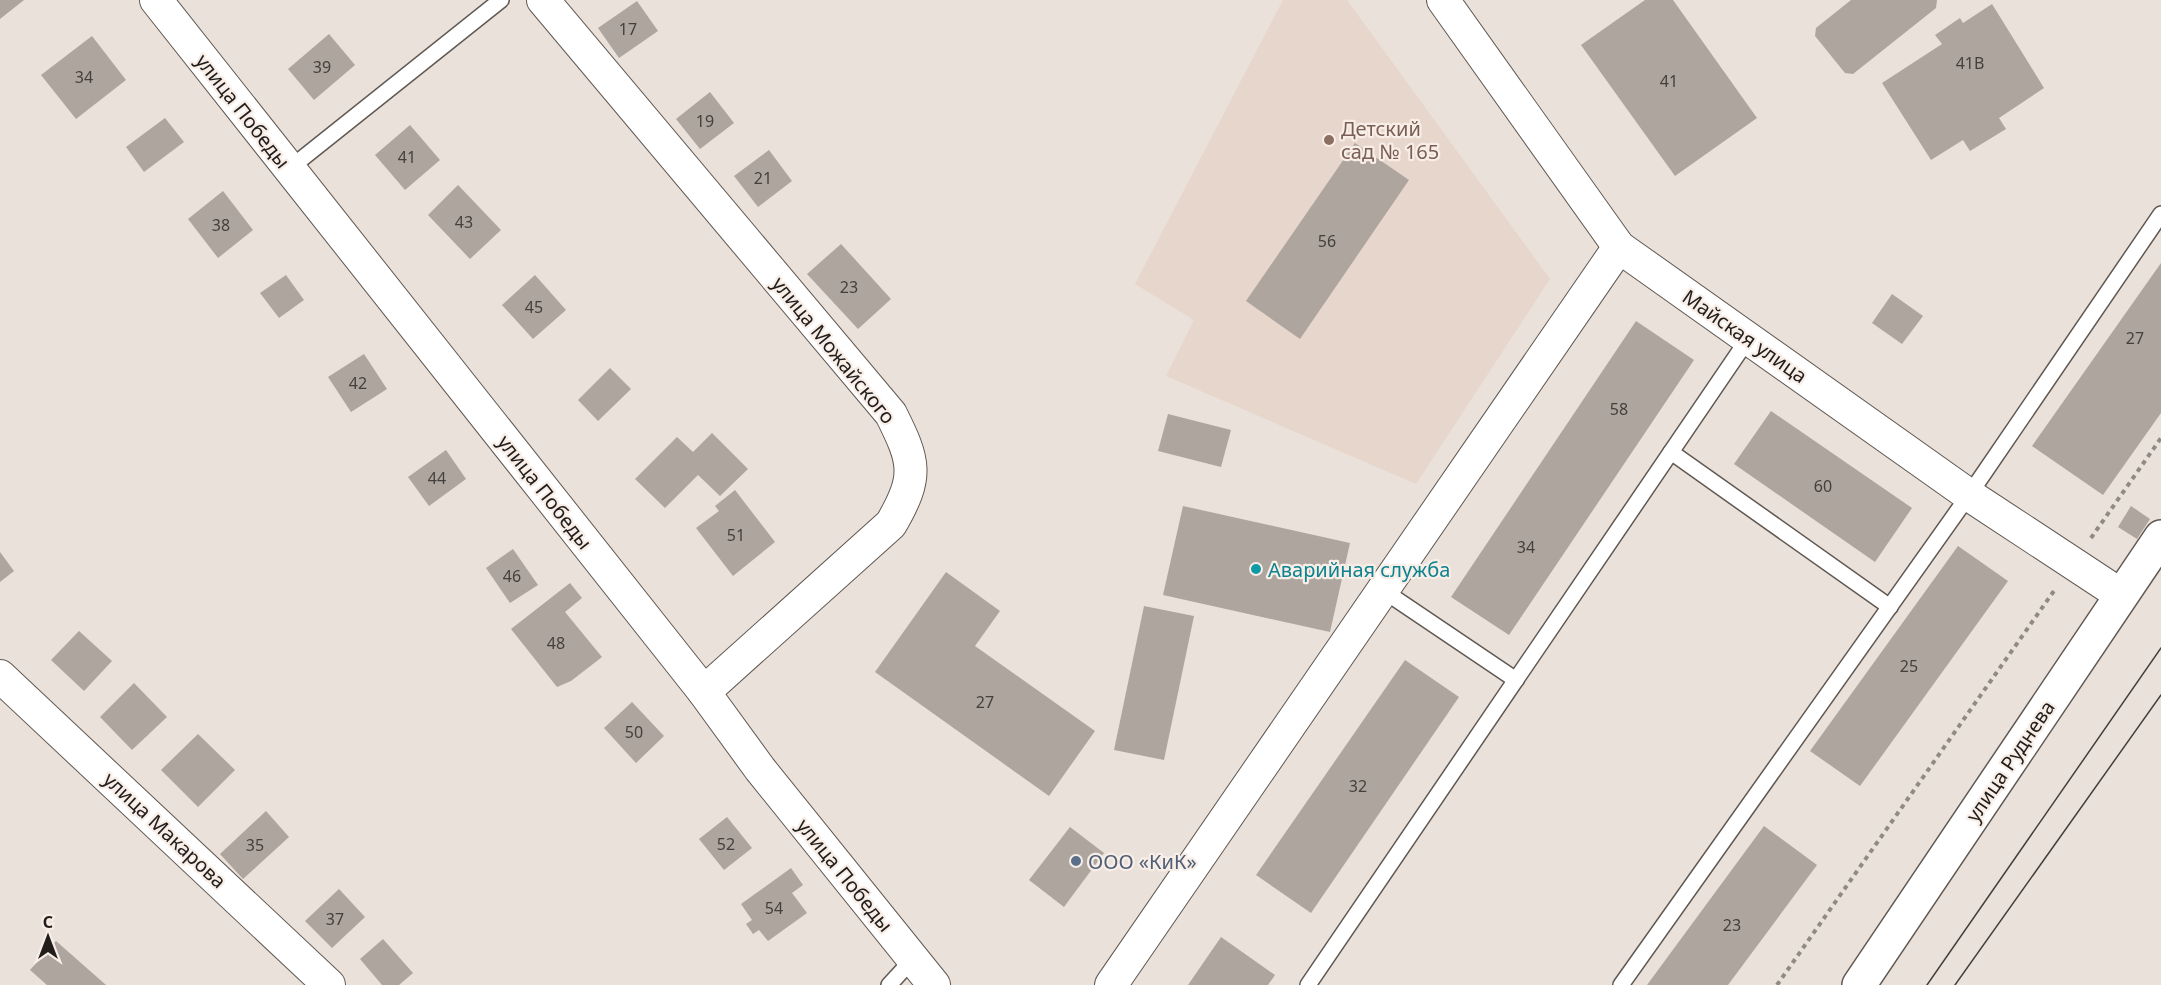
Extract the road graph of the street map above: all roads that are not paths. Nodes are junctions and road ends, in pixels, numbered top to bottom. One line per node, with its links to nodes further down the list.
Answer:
1 (156, 0): 5 (street, улица Победы)
2 (501, 0): 5 (lane)
3 (543, 0): 17 (street, улица Можайского)
4 (1443, 0): 7 (street, Майская улица)
5 (289, 169): 17 (street, улица Победы)
6 (2161, 214): 10 (lane)
7 (1619, 247): 8 (street, Майская улица); 12 (street)
8 (1748, 339): 9 (lane); 10 (street, Майская улица)
9 (1671, 452): 14 (lane); 16 (lane)
10 (1969, 495): 13 (street, Майская улица); 14 (lane)
11 (2161, 537): 13 (main road, улица Руднева)
12 (1384, 591): 16 (lane); 22 (street)
13 (2121, 595): 25 (main road, улица Руднева)
14 (1890, 607): 24 (lane)
15 (0, 676): 19 (street, улица Макарова)
16 (1516, 680): 23 (lane)
17 (704, 692): 18 (street, улица Победы)
18 (913, 959): 20 (lane); 21 (street, улица Победы)
19 (329, 985)
20 (889, 985)
21 (934, 985)
22 (1111, 985)
23 (1308, 985)
24 (1621, 985)
25 (1859, 985)

